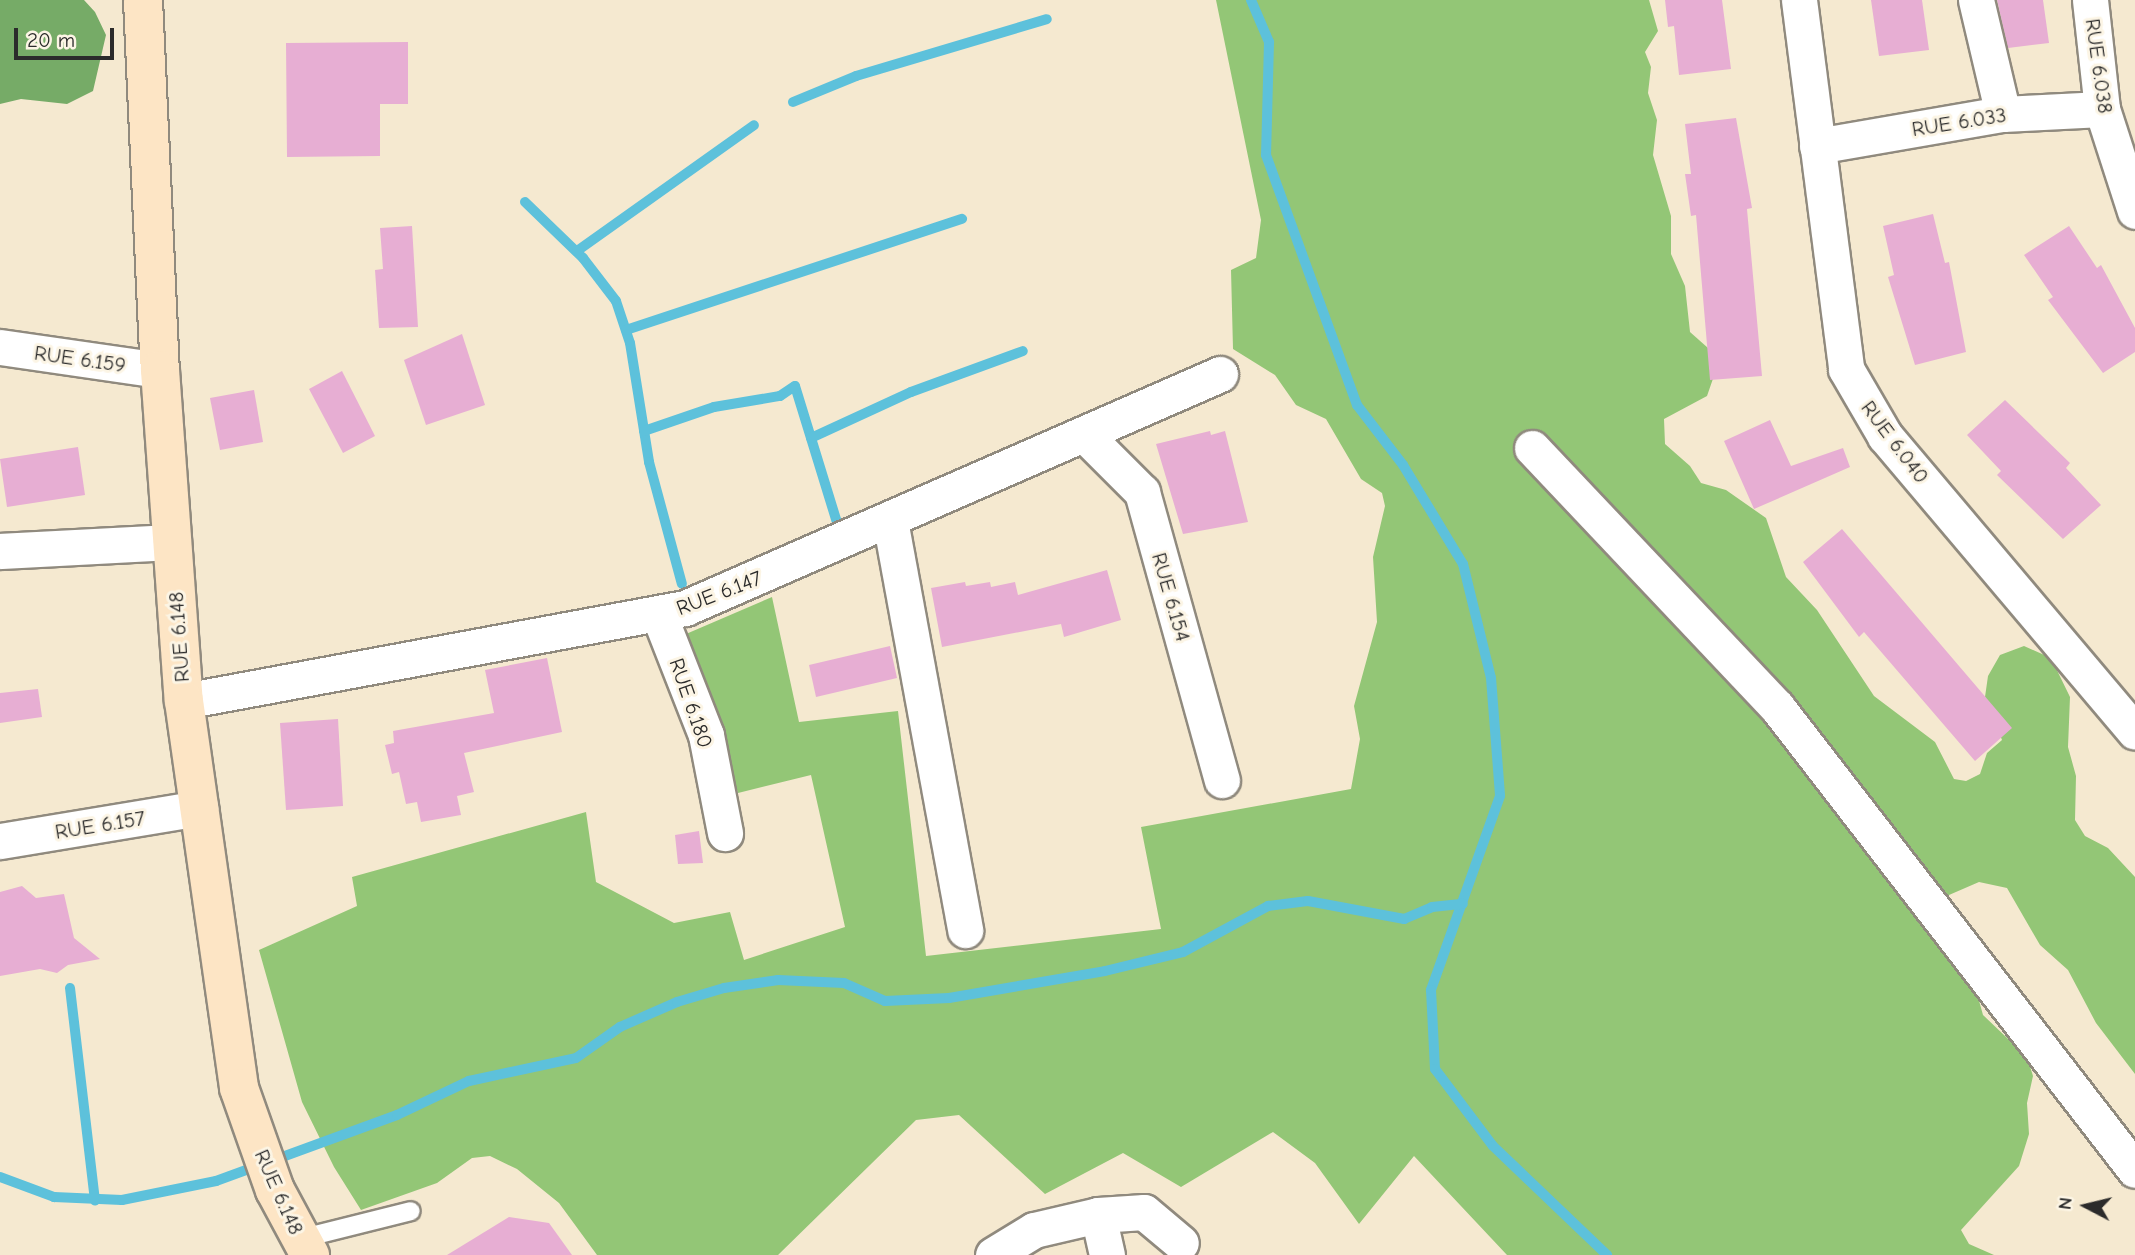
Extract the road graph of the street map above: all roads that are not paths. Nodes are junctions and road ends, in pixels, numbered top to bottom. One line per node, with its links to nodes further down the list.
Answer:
1 (143, 0): 10 (street, RUE 6.148)
2 (1799, 0): 7 (street, RUE 6.040)
3 (1976, 0): 6 (street)
4 (2090, 0): 5 (street, RUE 6.038)
5 (2102, 109): 6 (street, RUE 6.033); 8 (street, RUE 6.038)
6 (2003, 114): 7 (street, RUE 6.033)
7 (1817, 146): 19 (street, RUE 6.040)
8 (2135, 211)
9 (0, 347): 10 (street, RUE 6.159)
10 (160, 370): 15 (street, RUE 6.148)
11 (1220, 374): 12 (street, RUE 6.147)
12 (1084, 434): 14 (street, RUE 6.147); 20 (street, RUE 6.154)
13 (1532, 448): 25 (street)
14 (890, 520): 17 (street, RUE 6.147); 24 (street)
15 (173, 542): 16 (street); 18 (street, RUE 6.148)
16 (0, 551)
17 (659, 615): 18 (street, RUE 6.147); 22 (street, RUE 6.180)
18 (184, 701): 21 (street, RUE 6.148)
19 (2135, 732)
20 (1222, 780)
21 (200, 808): 23 (street, RUE 6.157); 29 (street, RUE 6.148)
22 (725, 834)
23 (0, 841)
24 (965, 930)
25 (2135, 1170)
26 (411, 1211): 29 (lane)
27 (1098, 1215): 28 (street); 30 (street); 31 (street)
28 (1181, 1243)
29 (305, 1247)
30 (993, 1255)
31 (1107, 1255)

